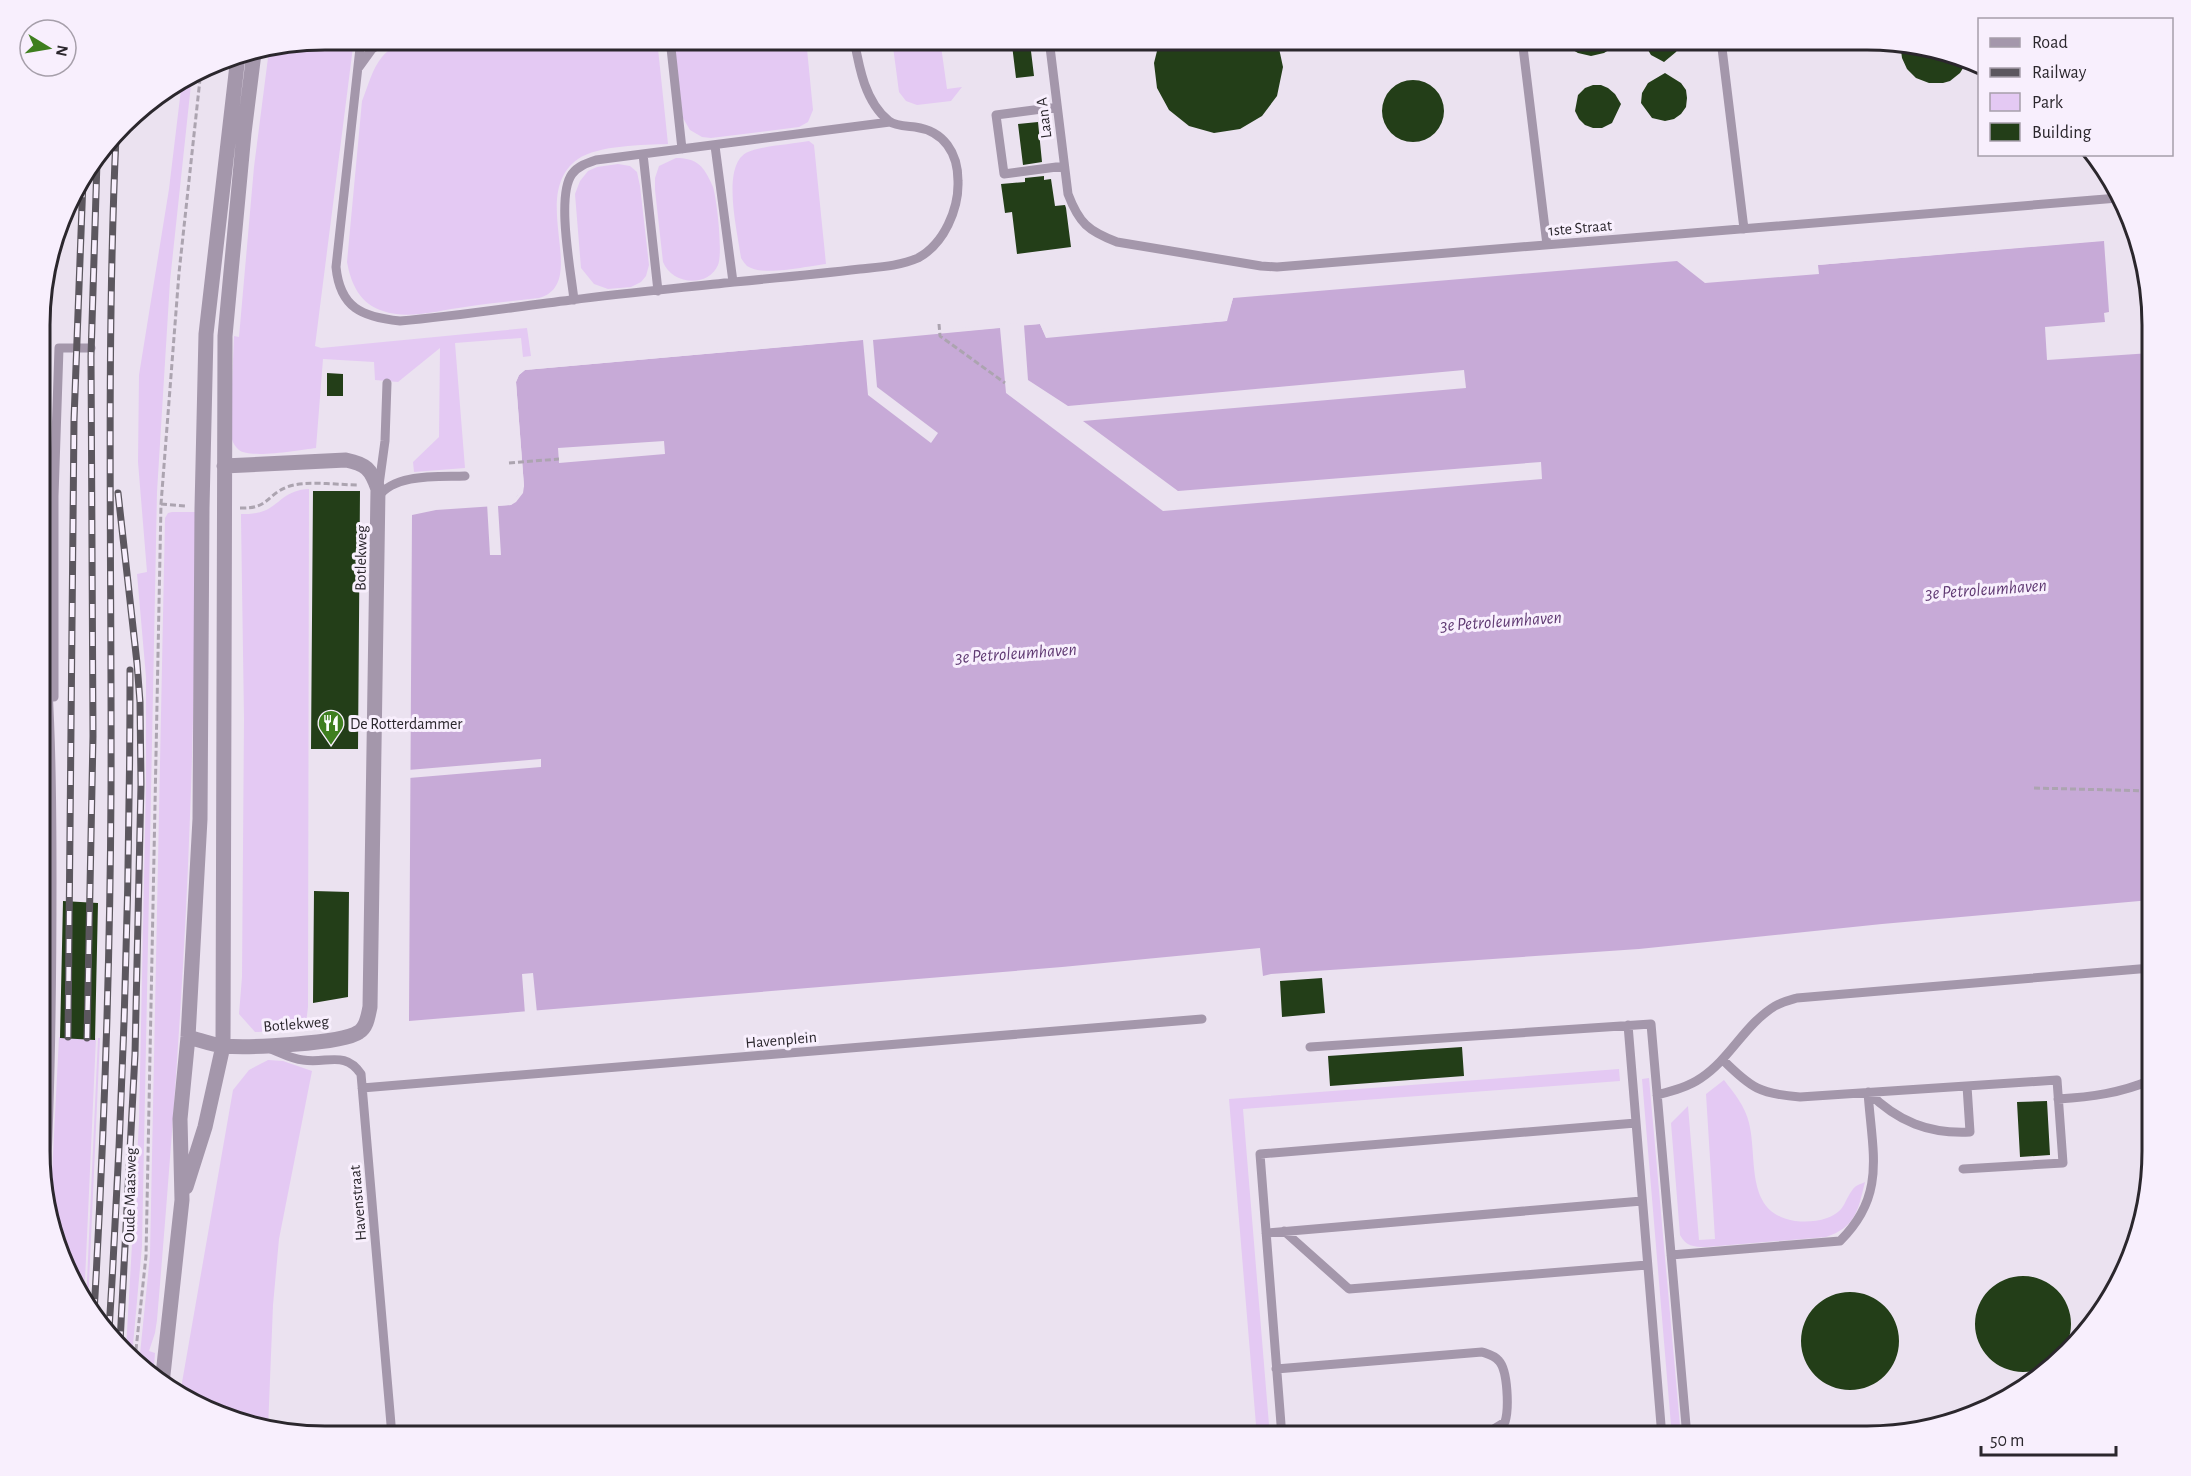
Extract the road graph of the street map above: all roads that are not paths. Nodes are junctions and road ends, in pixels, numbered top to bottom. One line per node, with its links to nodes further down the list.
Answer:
1 (360, 50): 10 (lane)
2 (372, 50): 10 (lane)
3 (671, 50): 14 (lane)
4 (856, 50): 12 (lane)
5 (1050, 50): 11 (lane, Laan A)
6 (1523, 50): 20 (lane)
7 (1722, 50): 19 (lane)
8 (253, 59): 26 (street)
9 (237, 64): 34 (street)
10 (357, 73): 23 (lane)
11 (1057, 107): 16 (lane, Laan A); 16 (lane)
12 (890, 122): 13 (lane); 21 (lane)
13 (715, 146): 14 (lane); 21 (lane)
14 (682, 149): 15 (lane)
15 (643, 154): 22 (lane); 23 (lane)
16 (1064, 166): 17 (lane, Laan A)
17 (1068, 194): 20 (lane, 1ste Straat)
18 (2111, 199): 19 (lane, 1ste Straat)
19 (1744, 228): 20 (lane, 1ste Straat)
20 (1547, 245)
21 (732, 282): 22 (lane)
22 (658, 291): 23 (lane)
23 (574, 300)
24 (91, 348): 30 (lane)
25 (387, 383): 28 (lane)
26 (224, 466): 28 (street); 36 (street)
27 (465, 476): 28 (lane)
28 (378, 490): 35 (street, Botlekweg)
29 (50, 758): 30 (lane)
30 (52, 855): 39 (lane)
31 (2142, 969): 38 (lane)
32 (1202, 1019): 42 (lane, Havenplein)
33 (1628, 1025): 37 (lane); 44 (lane); 46 (lane)
34 (188, 1037): 36 (street, Botlekweg); 48 (street)
35 (263, 1045): 36 (street, Botlekweg); 42 (lane, Havenstraat)
36 (223, 1046): 48 (street)
37 (1310, 1047)
38 (1723, 1060): 43 (lane); 44 (lane)
39 (50, 1072)
40 (2142, 1083): 45 (lane)
41 (1967, 1086): 43 (lane); 43 (lane); 45 (lane)
42 (362, 1088): 56 (lane, Havenstraat)
43 (1868, 1092): 52 (lane)
44 (1657, 1095): 52 (lane)
45 (2058, 1100): 47 (lane)
46 (1636, 1123): 49 (lane); 51 (lane)
47 (1963, 1169)
48 (182, 1200): 55 (street)
49 (1642, 1201): 50 (lane); 53 (lane)
50 (1284, 1231): 51 (lane); 53 (lane)
51 (1266, 1233): 54 (lane)
52 (1671, 1255): 60 (lane)
53 (1647, 1265): 59 (lane)
54 (1276, 1369): 57 (lane); 58 (lane)
55 (163, 1374)
56 (391, 1426)
57 (1281, 1426)
58 (1498, 1426)
59 (1661, 1426)
60 (1686, 1426)

